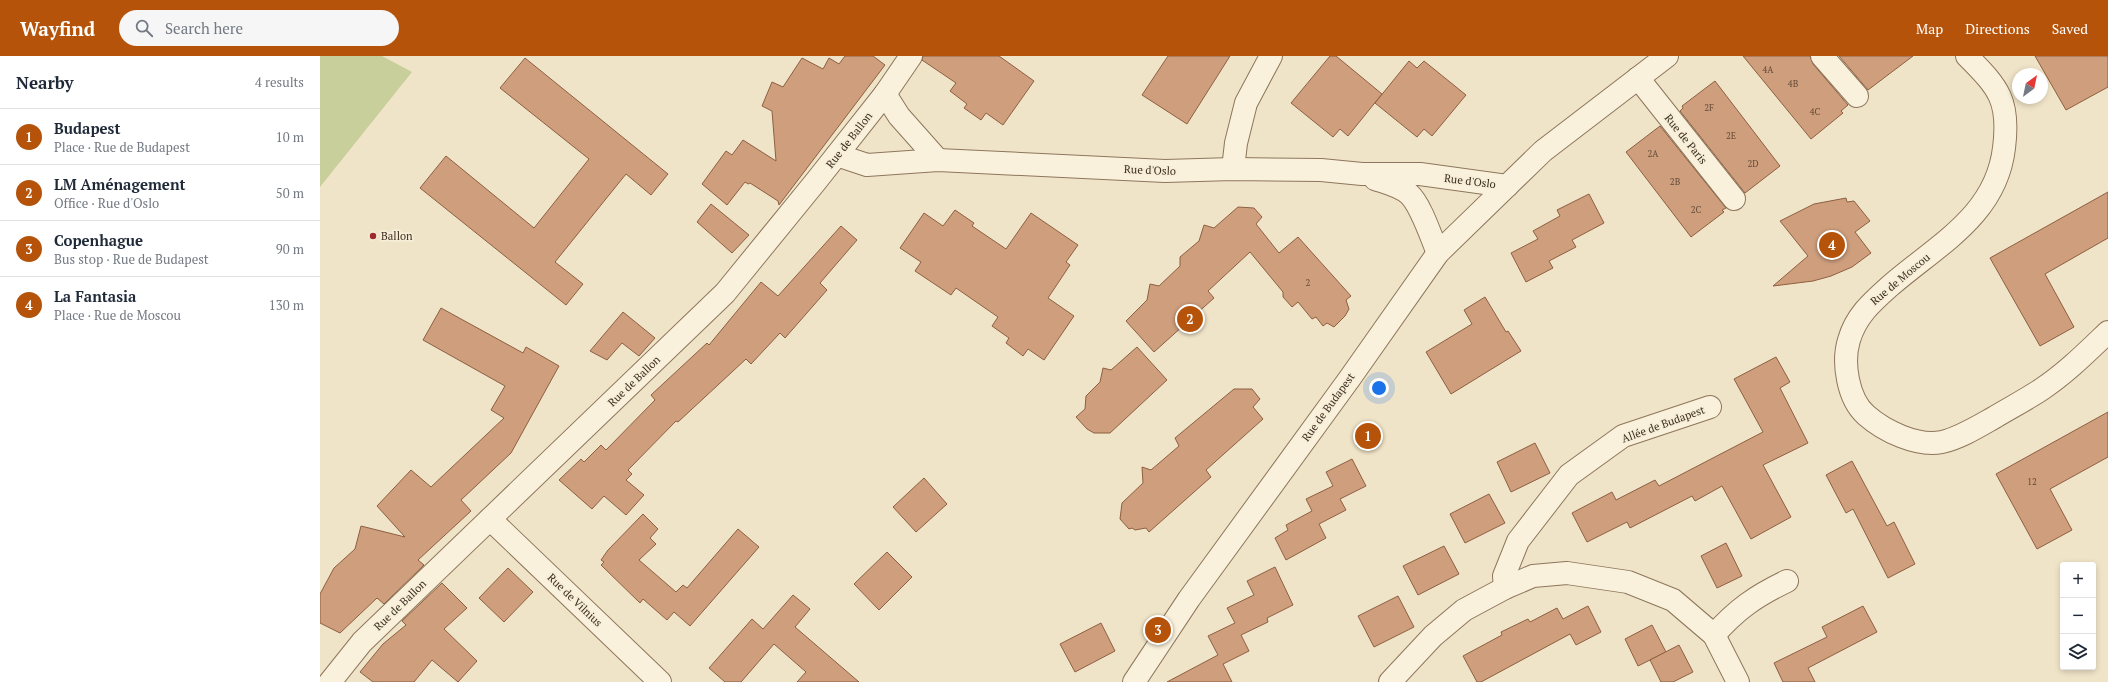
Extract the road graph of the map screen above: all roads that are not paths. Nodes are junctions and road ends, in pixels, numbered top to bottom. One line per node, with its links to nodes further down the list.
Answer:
1 (911, 56): 7 (street, Rue de Ballon)
2 (1272, 56): 11 (street)
3 (1667, 56): 6 (street)
4 (1822, 56): 8 (street)
5 (1967, 56): 16 (street, Rue de Moscou)
6 (1638, 78): 13 (street, Rue de Budapest); 14 (street, Rue de Paris)
7 (885, 94): 9 (street, Rue de Ballon); 10 (street)
8 (1857, 96)
9 (837, 155): 10 (street, Rue d'Oslo); 18 (street, Rue de Ballon)
10 (938, 160): 11 (street, Rue d'Oslo)
11 (1233, 169): 12 (street, Rue d'Oslo)
12 (1362, 174): 13 (street, Rue d'Oslo); 15 (street, Rue d'Oslo)
13 (1507, 186): 15 (street, Rue de Budapest)
14 (1734, 199)
15 (1438, 253): 24 (street, Rue de Budapest)
16 (2108, 332)
17 (1710, 407): 20 (street, Allée de Budapest)
18 (490, 519): 22 (street, Rue de Ballon); 23 (street, Rue de Vilnius)
19 (1786, 581): 21 (street)
20 (1505, 588): 21 (street); 25 (street)
21 (1714, 635): 26 (street)
22 (330, 682)
23 (660, 682)
24 (1134, 682)
25 (1390, 682)
26 (1738, 682)

